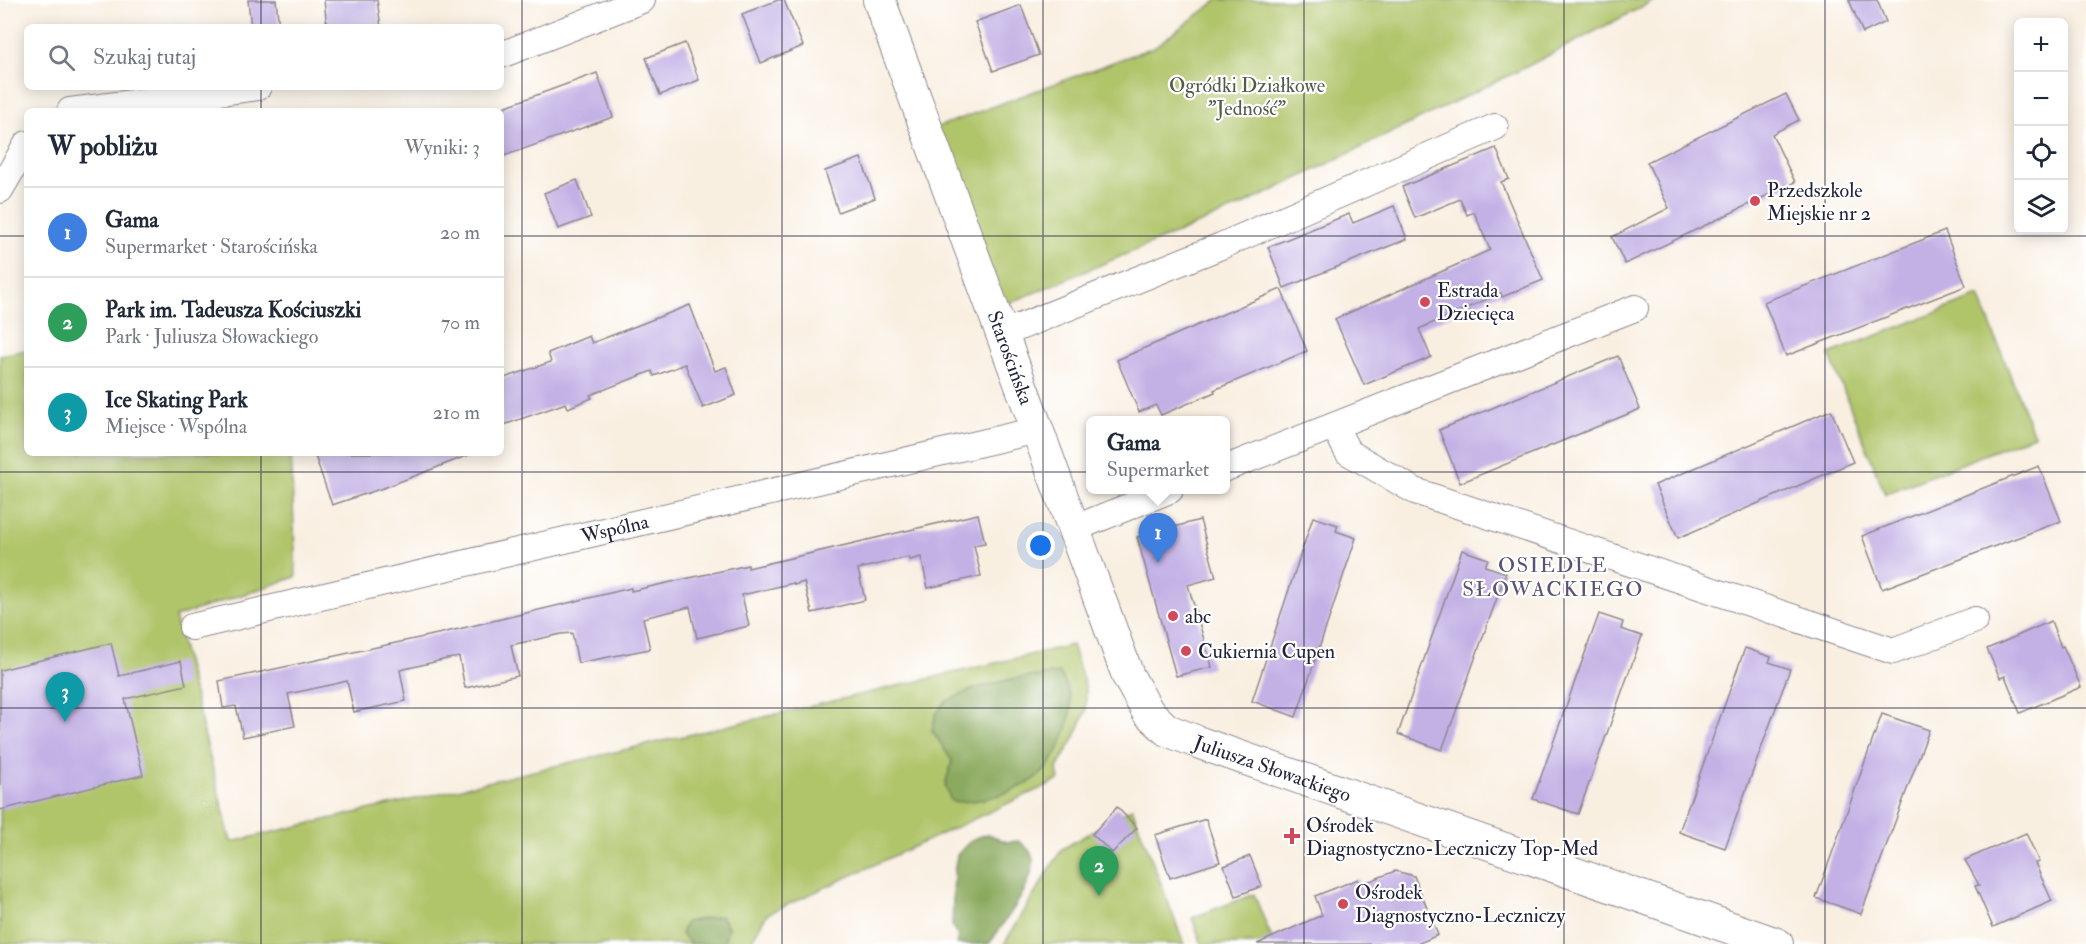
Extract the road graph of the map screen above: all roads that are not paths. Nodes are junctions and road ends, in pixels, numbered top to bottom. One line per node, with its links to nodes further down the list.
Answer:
1 (642, 0): 3 (street)
2 (879, 0): 10 (street, Starościńska)
3 (504, 54)
4 (234, 90): 5 (street)
5 (94, 108)
6 (1495, 127): 10 (street)
7 (24, 149): 8 (street)
8 (0, 190)
9 (1635, 308): 11 (street)
10 (1002, 334): 12 (street, Starościńska)
11 (1334, 426): 13 (street); 16 (street)
12 (1037, 430): 15 (street, Starościńska); 17 (street, Wspólna)
13 (1230, 466)
14 (1158, 494): 15 (street)
15 (1073, 529): 18 (street, Starościńska)
16 (1975, 620)
17 (192, 627)
18 (1148, 712): 19 (street, Juliusza Słowackiego)
19 (1777, 944)

